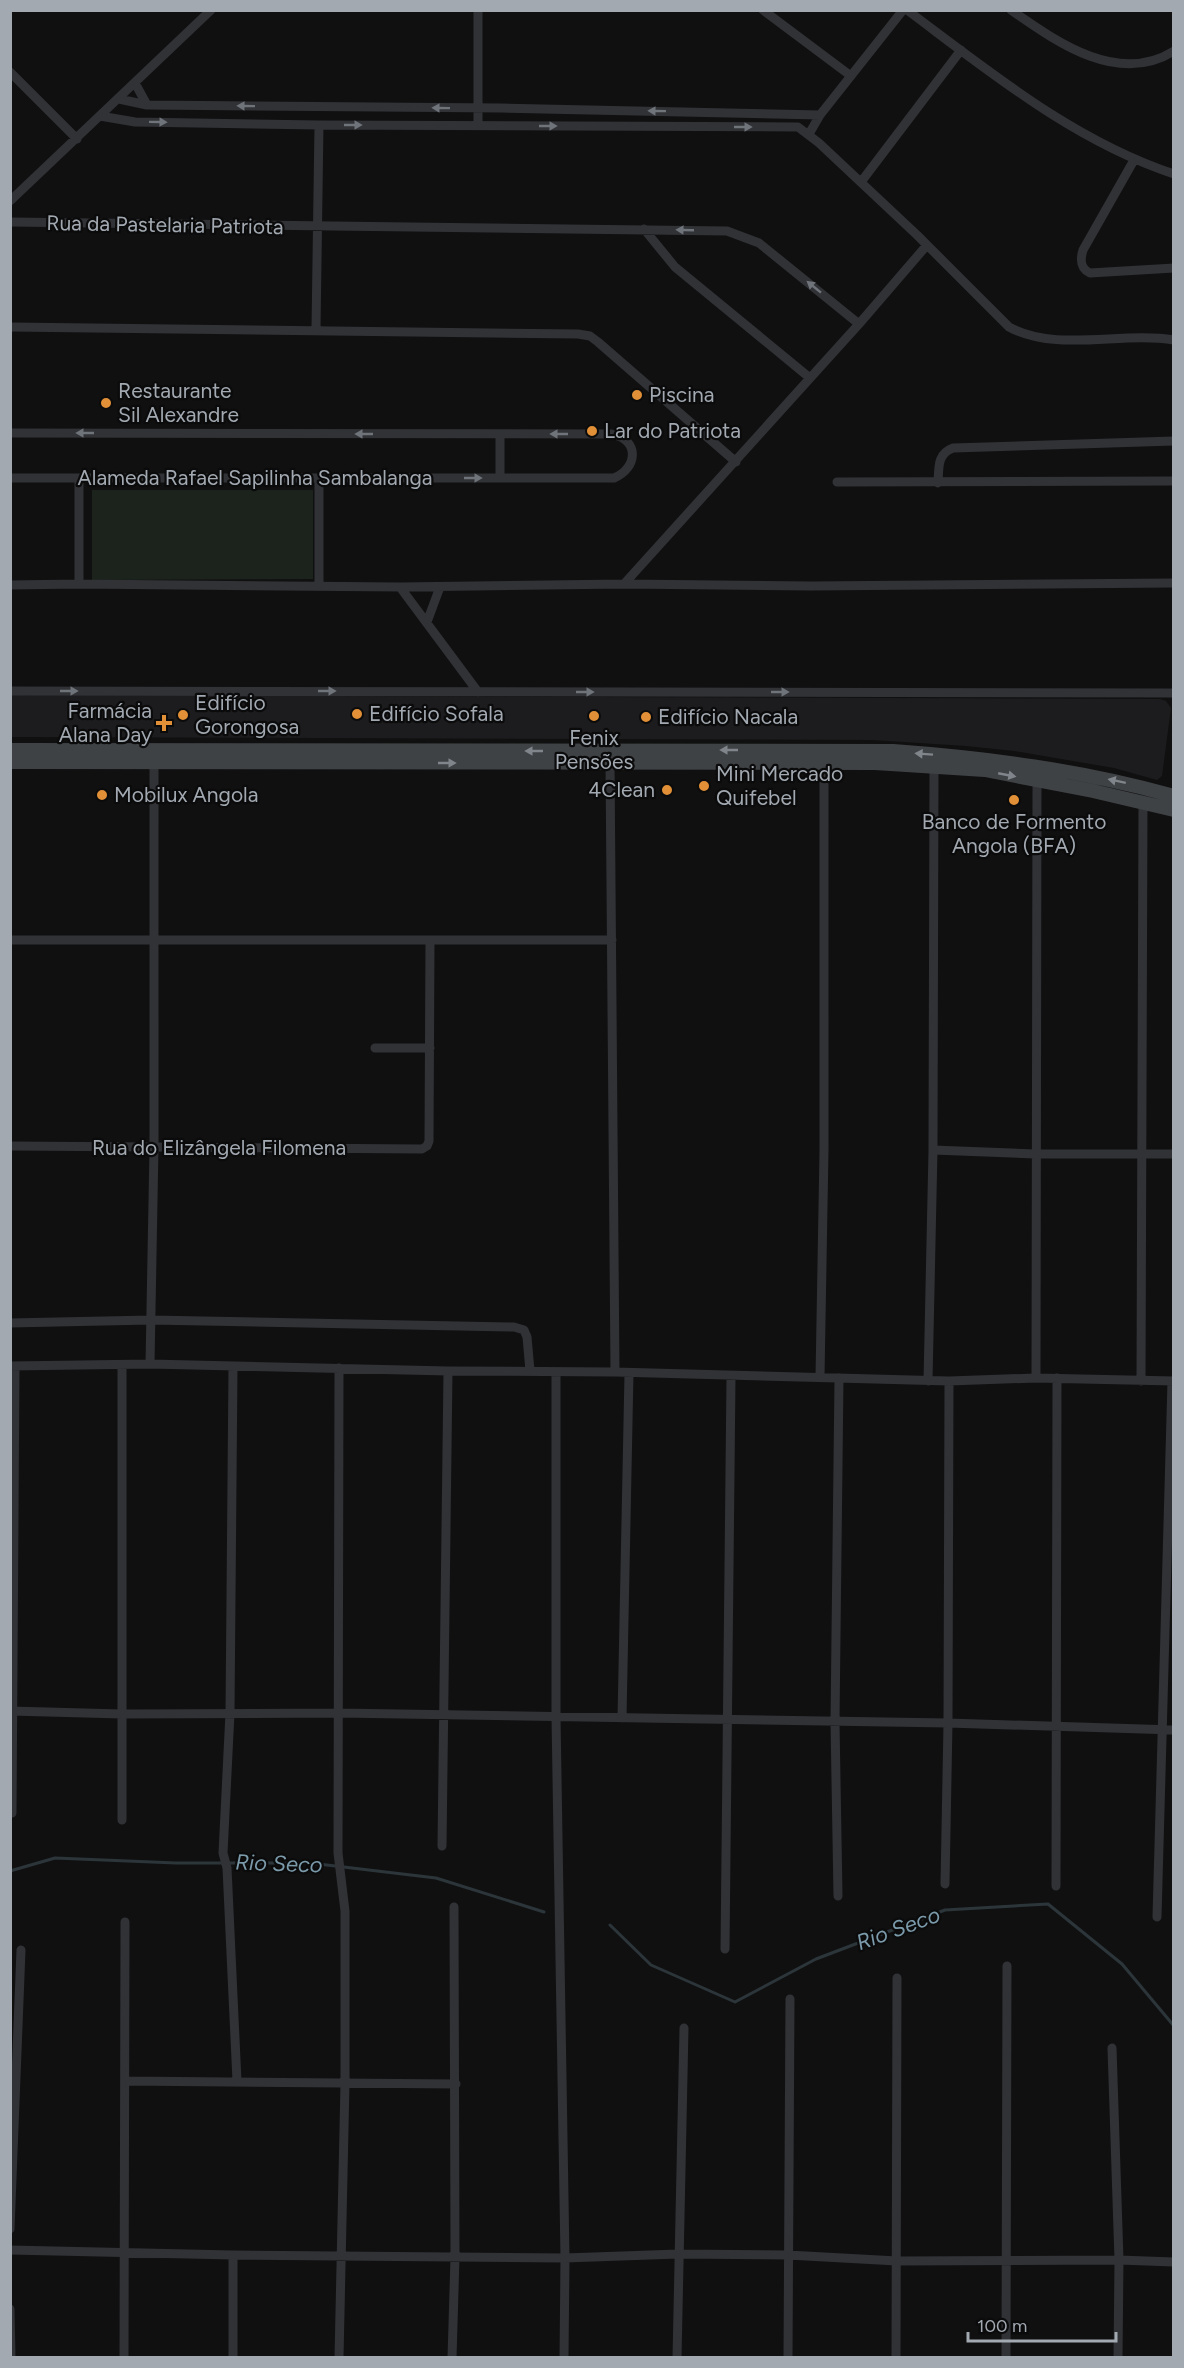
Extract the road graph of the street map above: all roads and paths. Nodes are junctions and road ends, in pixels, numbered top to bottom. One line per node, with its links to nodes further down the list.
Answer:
1 (211, 10): 10 (street)
2 (478, 10): 13 (street)
3 (763, 10): 9 (street)
4 (905, 10): 6 (street); 9 (street)
5 (1011, 10): 7 (street)
6 (961, 50): 20 (street); 22 (street)
7 (1173, 51)
8 (10, 72): 19 (street)
9 (851, 76): 14 (street)
10 (135, 83): 11 (street); 12 (street)
11 (119, 99): 12 (street); 15 (street)
12 (147, 105): 13 (street, one-way to 12)
13 (479, 108): 14 (street, one-way to 13); 17 (street)
14 (820, 115): 18 (street)
15 (100, 116): 16 (street, one-way to 16); 19 (street)
16 (319, 125): 17 (street, one-way to 17); 25 (street)
17 (478, 125): 18 (street, one-way to 18)
18 (809, 134): 22 (street)
19 (77, 139): 23 (street)
20 (1134, 160): 21 (street); 28 (street)
21 (1173, 174)
22 (861, 182): 27 (street)
23 (10, 201)
24 (10, 222): 25 (street, Rua da Pastelaria Patriota)
25 (319, 227): 26 (street, Rua da Pastelaria Patriota); 31 (street)
26 (644, 229): 29 (street, Rua da Pastelaria Patriota, one-way to 26); 33 (street)
27 (927, 245): 29 (street); 32 (street)
28 (1173, 268)
29 (859, 324): 33 (street)
30 (10, 327): 31 (street)
31 (316, 329): 37 (street)
32 (1173, 340)
33 (810, 378): 37 (street)
34 (10, 433): 35 (street, Alameda Rafael Sapilinha Sambalanga, one-way to 34)
35 (500, 434): 41 (street); 41 (street, Alameda Rafael Sapilinha Sambalanga, one-way to 35)
36 (1173, 441): 44 (street)
37 (736, 462): 47 (street)
38 (10, 478): 39 (street, Alameda Rafael Sapilinha Sambalanga)
39 (79, 478): 40 (street, Alameda Rafael Sapilinha Sambalanga); 46 (street)
40 (319, 478): 41 (street, Alameda Rafael Sapilinha Sambalanga, one-way to 41); 49 (street)
41 (500, 478)
42 (837, 482): 44 (street)
43 (1173, 482): 44 (street)
44 (938, 483)
45 (1173, 583): 47 (street)
46 (79, 584): 48 (street); 49 (street)
47 (624, 584): 51 (street)
48 (10, 585)
49 (319, 586): 50 (street)
50 (400, 587): 51 (street); 52 (street)
51 (440, 587): 52 (street)
52 (426, 622): 54 (street)
53 (10, 691): 54 (street, one-way to 54)
54 (478, 692): 55 (street, one-way to 55)
55 (1173, 693)
56 (10, 750): 63 (main road, one-way to 56)
57 (10, 762): 58 (main road)
58 (154, 762): 59 (main road, one-way to 59); 67 (street)
59 (610, 763): 60 (main road); 68 (street)
60 (824, 763): 61 (main road); 91 (street)
61 (934, 766): 62 (main road, one-way to 62); 74 (street)
62 (1037, 781): 64 (main road); 75 (street)
63 (1173, 796)
64 (1143, 802): 65 (main road); 76 (street)
65 (1173, 810)
66 (10, 940): 67 (street)
67 (154, 940): 69 (street); 73 (street)
68 (612, 940): 69 (street); 88 (street)
69 (430, 941): 71 (street)
70 (375, 1048): 71 (street)
71 (430, 1048): 73 (street, Rua do Elizângela Filomena)
72 (10, 1146): 73 (street, Rua do Elizângela Filomena)
73 (154, 1147): 78 (street)
74 (933, 1150): 75 (street); 95 (street)
75 (1035, 1154): 76 (street); 93 (street)
76 (1142, 1154): 77 (street); 97 (street)
77 (1173, 1154)
78 (151, 1320): 79 (street); 80 (street); 86 (street)
79 (10, 1323)
80 (150, 1364): 81 (street); 83 (street)
81 (122, 1365): 82 (street); 102 (street)
82 (13, 1366): 99 (street)
83 (233, 1366): 84 (street); 100 (street)
84 (339, 1368): 85 (street); 101 (street)
85 (448, 1371): 86 (street); 103 (street)
86 (530, 1371): 87 (street)
87 (556, 1372): 88 (street); 104 (street)
88 (615, 1372): 89 (street)
89 (629, 1373): 90 (street); 105 (street)
90 (731, 1377): 91 (street); 106 (street)
91 (820, 1377): 92 (street)
92 (839, 1377): 95 (street); 107 (street)
93 (1036, 1378): 94 (street); 96 (street)
94 (1057, 1378): 97 (street); 109 (street)
95 (928, 1381): 96 (street)
96 (949, 1381): 108 (street)
97 (1141, 1381): 98 (street)
98 (1172, 1382): 110 (street)
99 (12, 1711): 102 (street); 112 (street)
100 (230, 1713): 101 (street); 102 (street); 129 (street)
101 (339, 1713): 103 (street); 130 (street)
102 (122, 1714): 113 (street)
103 (443, 1716): 104 (street); 114 (street)
104 (556, 1718): 105 (street); 140 (street)
105 (622, 1718): 106 (street)
106 (729, 1721): 107 (street); 121 (street)
107 (835, 1722): 108 (street); 117 (street)
108 (948, 1723): 109 (street); 115 (street)
109 (1057, 1727): 110 (street); 116 (street)
110 (1162, 1730): 111 (street); 119 (street)
111 (1173, 1730)
112 (12, 1813)
113 (122, 1820)
114 (442, 1846)
115 (945, 1884)
116 (1056, 1886)
117 (838, 1896)
118 (454, 1907): 131 (street)
119 (1157, 1917)
120 (125, 1922): 128 (street)
121 (725, 1949)
122 (21, 1950): 132 (street)
123 (1007, 1966): 141 (street)
124 (897, 1978): 143 (street)
125 (790, 1999): 138 (street)
126 (684, 2028): 135 (street)
127 (1112, 2048): 142 (street)
128 (125, 2081): 129 (street); 134 (street)
129 (237, 2081): 130 (street)
130 (345, 2083): 131 (street); 137 (street)
131 (456, 2084): 139 (street)
132 (10, 2229)
133 (10, 2250): 134 (street)
134 (124, 2253): 136 (street); 147 (street)
135 (678, 2254): 138 (street); 140 (street); 152 (street)
136 (233, 2255): 137 (street); 148 (street)
137 (342, 2255): 139 (street); 149 (street)
138 (788, 2255): 143 (street); 153 (street)
139 (455, 2257): 140 (street); 150 (street)
140 (565, 2258): 151 (street)
141 (1006, 2260): 142 (street); 143 (street); 155 (street)
142 (1119, 2260): 144 (street); 156 (street)
143 (897, 2261): 154 (street)
144 (1173, 2262)
145 (10, 2309): 146 (street)
146 (11, 2358)
147 (124, 2358)
148 (232, 2358)
149 (339, 2358)
150 (452, 2358)
151 (564, 2358)
152 (677, 2358)
153 (788, 2358)
154 (896, 2358)
155 (1006, 2358)
156 (1118, 2358)

